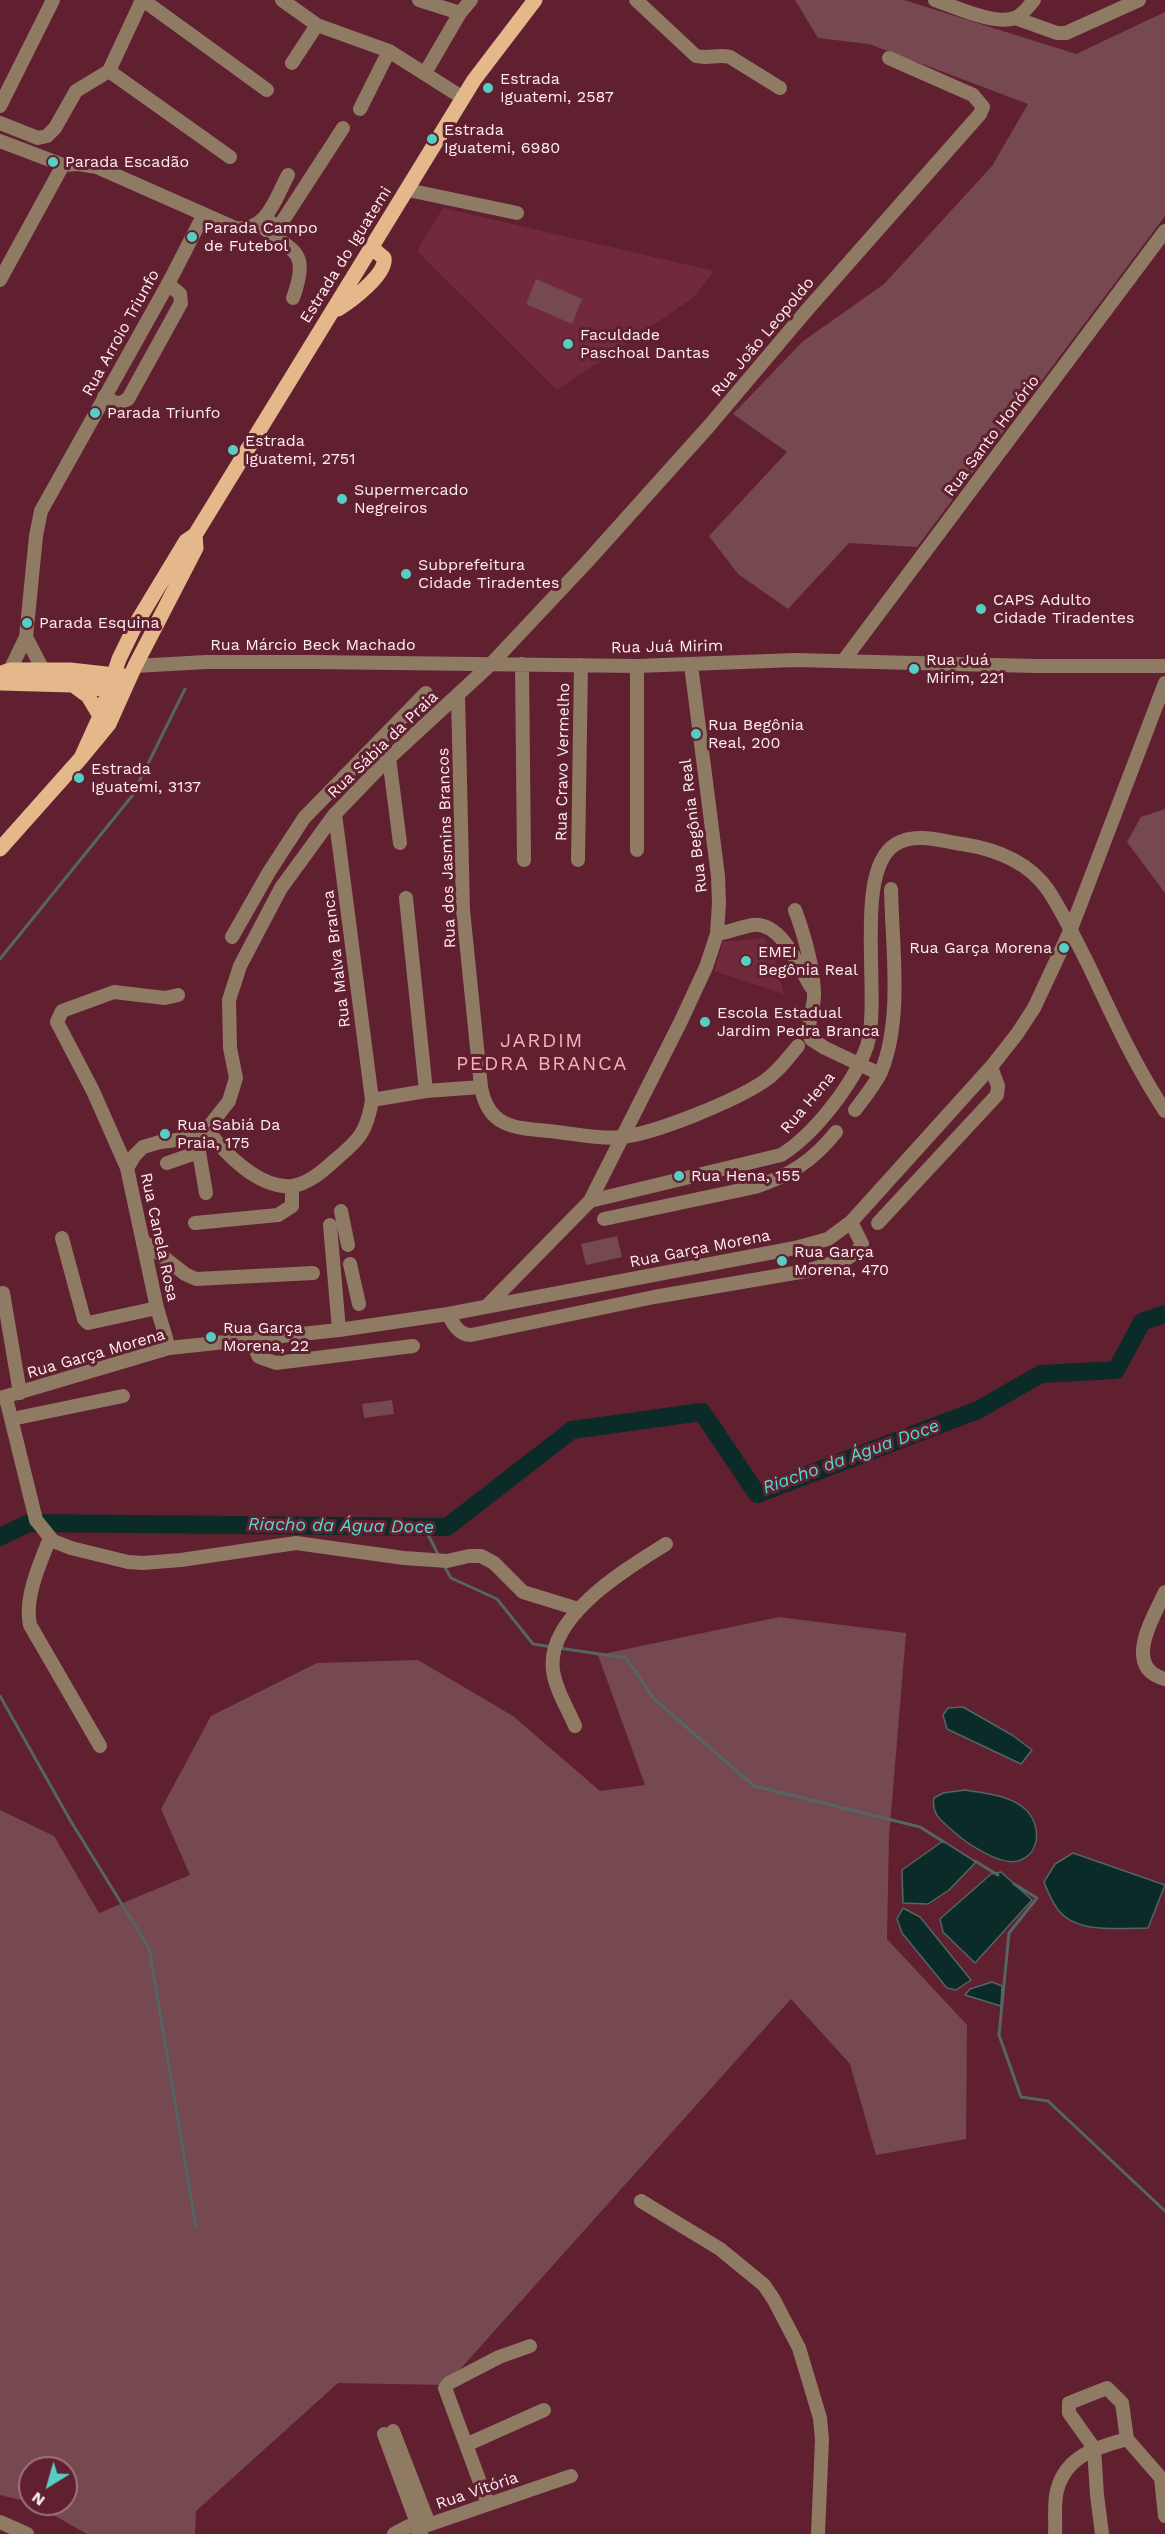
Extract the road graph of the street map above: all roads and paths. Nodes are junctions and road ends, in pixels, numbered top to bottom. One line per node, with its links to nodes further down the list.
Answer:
1 (53, 0): 22 (street)
2 (142, 0): 17 (street); 20 (street)
3 (282, 0): 13 (street)
4 (419, 0): 11 (street)
5 (471, 0): 11 (street)
6 (535, 0): 21 (main road, Estrada do Iguatemi)
7 (636, 0): 19 (street)
8 (935, 0): 12 (street)
9 (1034, 0): 12 (street)
10 (1138, 0): 12 (street)
11 (460, 13): 18 (street)
12 (1015, 18)
13 (317, 25): 14 (street); 16 (street)
14 (389, 51): 18 (street); 23 (street)
15 (889, 58): 42 (street, Rua João Leopoldo)
16 (292, 63)
17 (109, 71): 24 (street); 27 (street)
18 (425, 73): 21 (street)
19 (780, 88)
20 (267, 90)
21 (463, 98): 30 (main road, Estrada do Iguatemi)
22 (0, 106)
23 (360, 109)
24 (0, 123)
25 (344, 128): 33 (street)
26 (0, 141): 28 (street)
27 (230, 157)
28 (63, 165): 32 (street); 35 (street)
29 (288, 175): 33 (street)
30 (408, 190): 31 (street); 39 (main road, Estrada do Iguatemi)
31 (517, 213)
32 (203, 216): 33 (street); 36 (street, Rua Arroio Triunfo)
33 (261, 221): 37 (street)
34 (1165, 231): 41 (street, Rua Santo Honório)
35 (0, 280)
36 (168, 284): 38 (street, Rua Arroio Triunfo); 38 (street)
37 (293, 297)
38 (104, 398): 40 (street, Rua Arroio Triunfo)
39 (192, 541): 50 (main road, Estrada do Iguatemi); 50 (main road, Estrada do Iguatemi)
40 (26, 637): 48 (street); 49 (street)
41 (844, 660): 45 (street, Rua Juá Mirim); 47 (street, Rua Juá Mirim)
42 (491, 664): 43 (street, Rua Juá Mirim); 50 (street, Rua Márcio Beck Machado); 55 (street, Rua Sábia da Praia)
43 (522, 664): 44 (street, Rua Juá Mirim); 65 (street)
44 (582, 664): 46 (street, Rua Juá Mirim); 66 (street, Rua Cravo Vermelho)
45 (691, 665): 46 (street, Rua Juá Mirim); 71 (street, Rua Begônia Real)
46 (637, 666): 64 (street)
47 (1165, 666)
48 (43, 670): 49 (main road, Rua Márcio Beck Machado); 50 (main road, Rua Márcio Beck Machado)
49 (5, 673)
50 (122, 679): 53 (main road, Rua Márcio Beck Machado); 56 (main road, Estrada do Iguatemi); 57 (main road, Estrada do Iguatemi)
51 (0, 682): 53 (main road, Rua Márcio Beck Machado)
52 (1165, 683): 70 (street, Rua Garça Morena)
53 (72, 685): 56 (main road)
54 (426, 693): 60 (street)
55 (458, 695): 58 (street, Rua Sábia da Praia); 79 (street, Rua dos Jasmins Brancos)
56 (100, 716): 57 (main road, Estrada do Iguatemi)
57 (81, 758): 63 (main road, Estrada do Iguatemi)
58 (389, 759): 59 (street, Rua Sábia da Praia); 62 (street)
59 (335, 814): 61 (street, Rua Sábia da Praia); 81 (street, Rua Malva Branca)
60 (304, 818): 61 (street); 72 (street)
61 (321, 831): 84 (street, Rua Sábia da Praia)
62 (400, 843)
63 (0, 849)
64 (637, 850)
65 (524, 860)
66 (578, 860)
67 (891, 889): 78 (street)
68 (406, 898): 80 (street)
69 (795, 910): 73 (street)
70 (1071, 929): 76 (street, Rua Hena); 77 (street, Rua Garça Morena); 83 (street, Rua Hena)
71 (717, 934): 73 (street); 86 (street, Rua Begônia Real)
72 (232, 937)
73 (814, 993): 76 (street)
74 (177, 995): 90 (street, Rua Canela Rosa)
75 (798, 1046): 86 (street)
76 (859, 1064): 78 (street); 91 (street, Rua Hena)
77 (991, 1066): 98 (street, Rua Garça Morena); 100 (street)
78 (880, 1074): 82 (street)
79 (481, 1087): 80 (street); 86 (street, Rua dos Jasmins Brancos)
80 (426, 1091): 81 (street)
81 (372, 1100): 92 (street)
82 (855, 1110)
83 (1165, 1111)
84 (207, 1129): 87 (street); 90 (street)
85 (836, 1132): 94 (street)
86 (621, 1138): 95 (street, Rua Begônia Real)
87 (219, 1146): 88 (street); 92 (street)
88 (199, 1152): 89 (street); 93 (street)
89 (167, 1163)
90 (128, 1168): 102 (street, Rua Canela Rosa)
91 (707, 1174): 94 (street); 95 (street, Rua Hena)
92 (292, 1186): 99 (street)
93 (206, 1193)
94 (712, 1195): 97 (street)
95 (590, 1201): 109 (street, Rua Begônia Real)
96 (341, 1211): 106 (street)
97 (604, 1219)
98 (851, 1222): 109 (street, Rua Garça Morena); 111 (street)
99 (195, 1223)
100 (878, 1223)
101 (62, 1238): 110 (street)
102 (143, 1241): 104 (street); 110 (street, Rua Canela Rosa)
103 (350, 1264): 105 (street)
104 (313, 1273)
105 (354, 1278): 106 (street); 108 (street)
106 (335, 1281): 112 (street)
107 (3, 1293): 116 (street)
108 (359, 1304)
109 (486, 1307): 111 (street, Rua Garça Morena)
110 (157, 1308): 115 (street, Rua Canela Rosa)
111 (448, 1314): 112 (street, Rua Garça Morena)
112 (339, 1330): 113 (street, Rua Garça Morena)
113 (250, 1339): 114 (street); 115 (street, Rua Garça Morena)
114 (413, 1346)
115 (169, 1348): 116 (street, Rua Garça Morena)
116 (20, 1393): 118 (street, Rua Garça Morena)
117 (123, 1396): 119 (street)
118 (3, 1398): 119 (street)
119 (12, 1419): 120 (street)
120 (50, 1538): 123 (street); 126 (street)
121 (666, 1544): 123 (street)
122 (1165, 1592): 124 (street)
123 (578, 1609): 125 (street)
124 (1165, 1679)
125 (575, 1726)
126 (100, 1746)
127 (641, 2201): 141 (street)
128 (530, 2346): 132 (street)
129 (544, 2410): 132 (street)
130 (389, 2433): 138 (street)
131 (1127, 2439): 133 (street); 133 (street); 136 (street)
132 (468, 2444): 135 (street)
133 (1094, 2448): 142 (street); 143 (street)
134 (571, 2476): 135 (street, Rua Vitória)
135 (488, 2504): 138 (street, Rua Vitória)
136 (1165, 2516)
137 (0, 2522): 139 (street)
138 (423, 2529): 140 (street, Rua Vitória)
139 (27, 2534)
140 (394, 2534)
141 (818, 2534)
142 (1055, 2534)
143 (1102, 2534)

